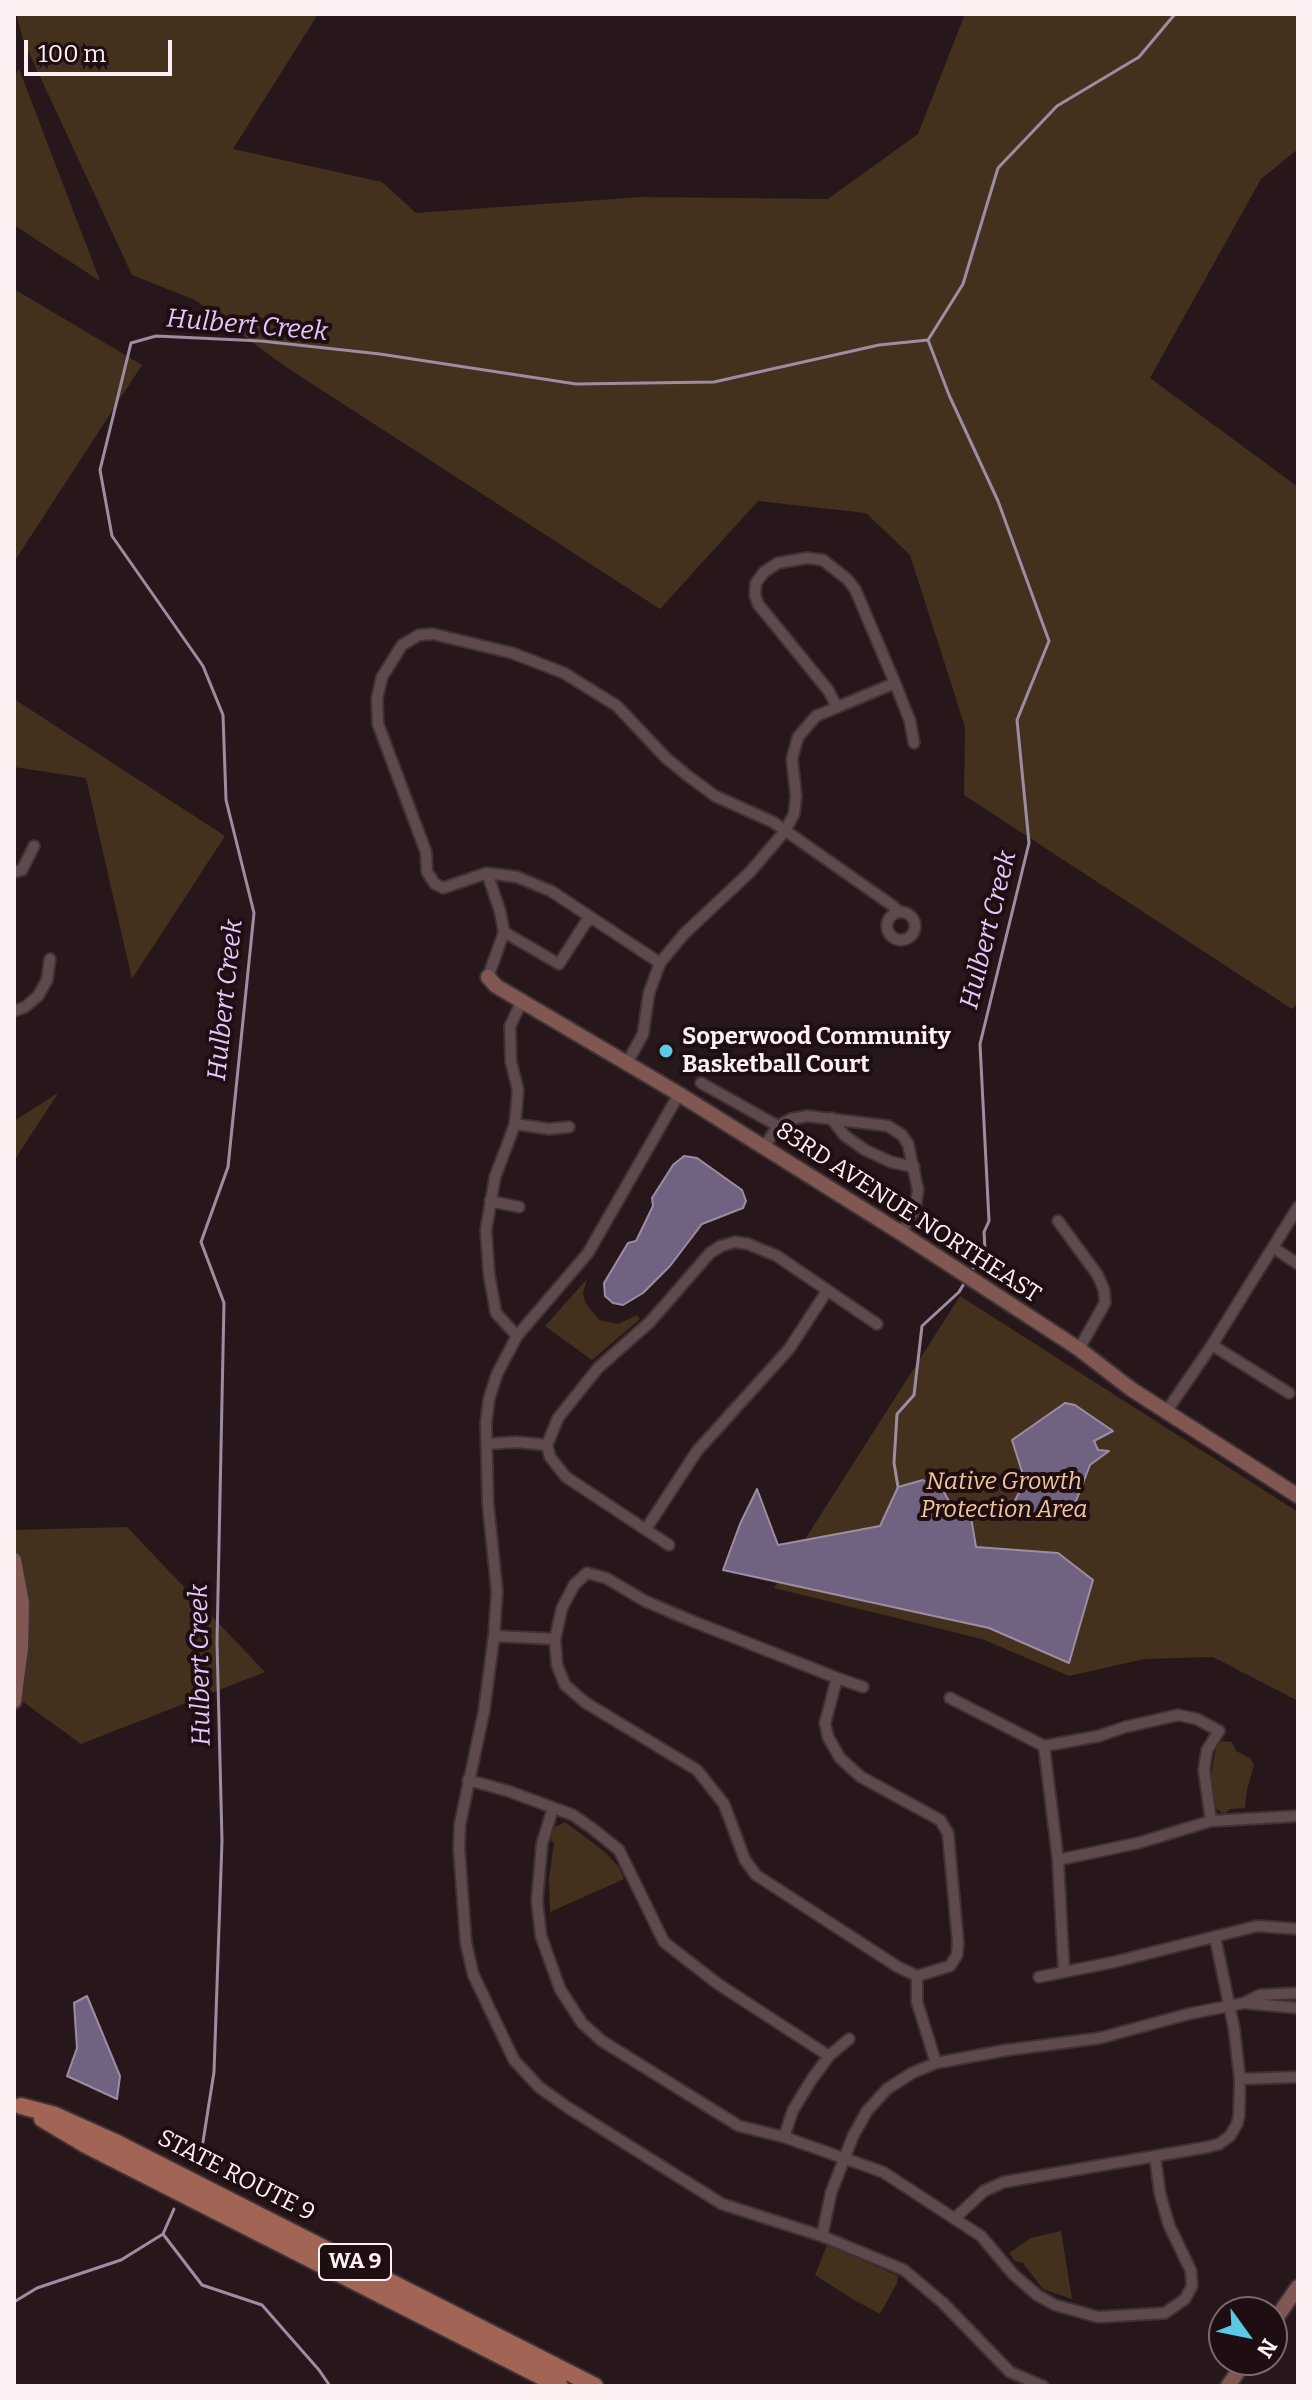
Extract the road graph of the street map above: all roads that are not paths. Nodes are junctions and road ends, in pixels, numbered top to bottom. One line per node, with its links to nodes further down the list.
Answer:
1 (895, 683): 2 (street); 2 (street); 3 (street)
2 (837, 707): 4 (street)
3 (914, 743)
4 (785, 831): 7 (street); 8 (street); 12 (street)
5 (34, 846): 6 (street)
6 (14, 872)
7 (487, 873): 9 (street); 10 (street)
8 (899, 912)
9 (593, 919): 10 (street); 12 (street)
10 (504, 932): 13 (street)
11 (50, 959): 15 (street)
12 (660, 963): 16 (street)
13 (488, 977): 14 (street, 83RD AVENUE NORTHEAST)
14 (522, 1001): 16 (street, 83RD AVENUE NORTHEAST); 20 (street)
15 (14, 1011)
16 (627, 1063): 18 (street, 83RD AVENUE NORTHEAST)
17 (701, 1083): 21 (street)
18 (679, 1094): 23 (street, 83RD AVENUE NORTHEAST); 34 (street)
19 (831, 1118): 21 (street); 24 (street); 24 (street)
20 (515, 1124): 22 (street); 25 (street)
21 (778, 1126): 23 (street)
22 (569, 1127)
23 (764, 1147): 29 (street, 83RD AVENUE NORTHEAST)
24 (914, 1167): 29 (street)
25 (490, 1201): 26 (street); 34 (street)
26 (519, 1207)
27 (1298, 1207): 30 (street)
28 (1058, 1221): 36 (street)
29 (901, 1233): 36 (street, 83RD AVENUE NORTHEAST)
30 (1274, 1248): 31 (street); 35 (street)
31 (1298, 1264)
32 (827, 1291): 33 (street); 40 (street); 42 (street)
33 (877, 1324)
34 (517, 1336): 39 (street)
35 (1212, 1345): 37 (street); 38 (street)
36 (1079, 1349): 38 (street, 83RD AVENUE NORTHEAST)
37 (1289, 1393)
38 (1166, 1412): 41 (street, 83RD AVENUE NORTHEAST)
39 (487, 1444): 40 (street); 45 (street)
40 (547, 1445): 42 (street)
41 (1298, 1496)
42 (646, 1529): 43 (street)
43 (669, 1545)
44 (14, 1560): 50 (street)
45 (494, 1636): 46 (street); 52 (street)
46 (555, 1639): 47 (street); 60 (street)
47 (837, 1678): 48 (street); 60 (street)
48 (863, 1687)
49 (950, 1698): 51 (street)
50 (14, 1701)
51 (1044, 1746): 55 (street); 56 (street)
52 (468, 1780): 53 (street); 76 (street)
53 (553, 1808): 67 (street); 72 (street)
54 (1298, 1816): 55 (street)
55 (1211, 1821): 56 (street)
56 (1058, 1860): 59 (street)
57 (1298, 1929): 58 (street)
58 (1215, 1937): 59 (street); 64 (street)
59 (1064, 1972): 61 (street)
60 (917, 1976): 68 (street)
61 (1039, 1977)
62 (1298, 1993): 63 (street)
63 (1244, 2003): 64 (street); 65 (street)
64 (1228, 2006): 68 (street); 70 (street)
65 (1298, 2008)
66 (849, 2039): 67 (street)
67 (829, 2056): 72 (street)
68 (936, 2063): 74 (street)
69 (1298, 2077): 70 (street)
70 (1240, 2079): 73 (street)
71 (17, 2104): 77 (main road, STATE ROUTE 9 / WA 9); 78 (main road, STATE ROUTE 9 / WA 9)
72 (784, 2137): 74 (street)
73 (1155, 2156): 75 (street); 75 (street)
74 (844, 2157): 75 (street); 76 (street)
75 (955, 2218)
76 (822, 2236): 79 (street)
77 (560, 2386)
78 (595, 2386)
79 (1043, 2386)

